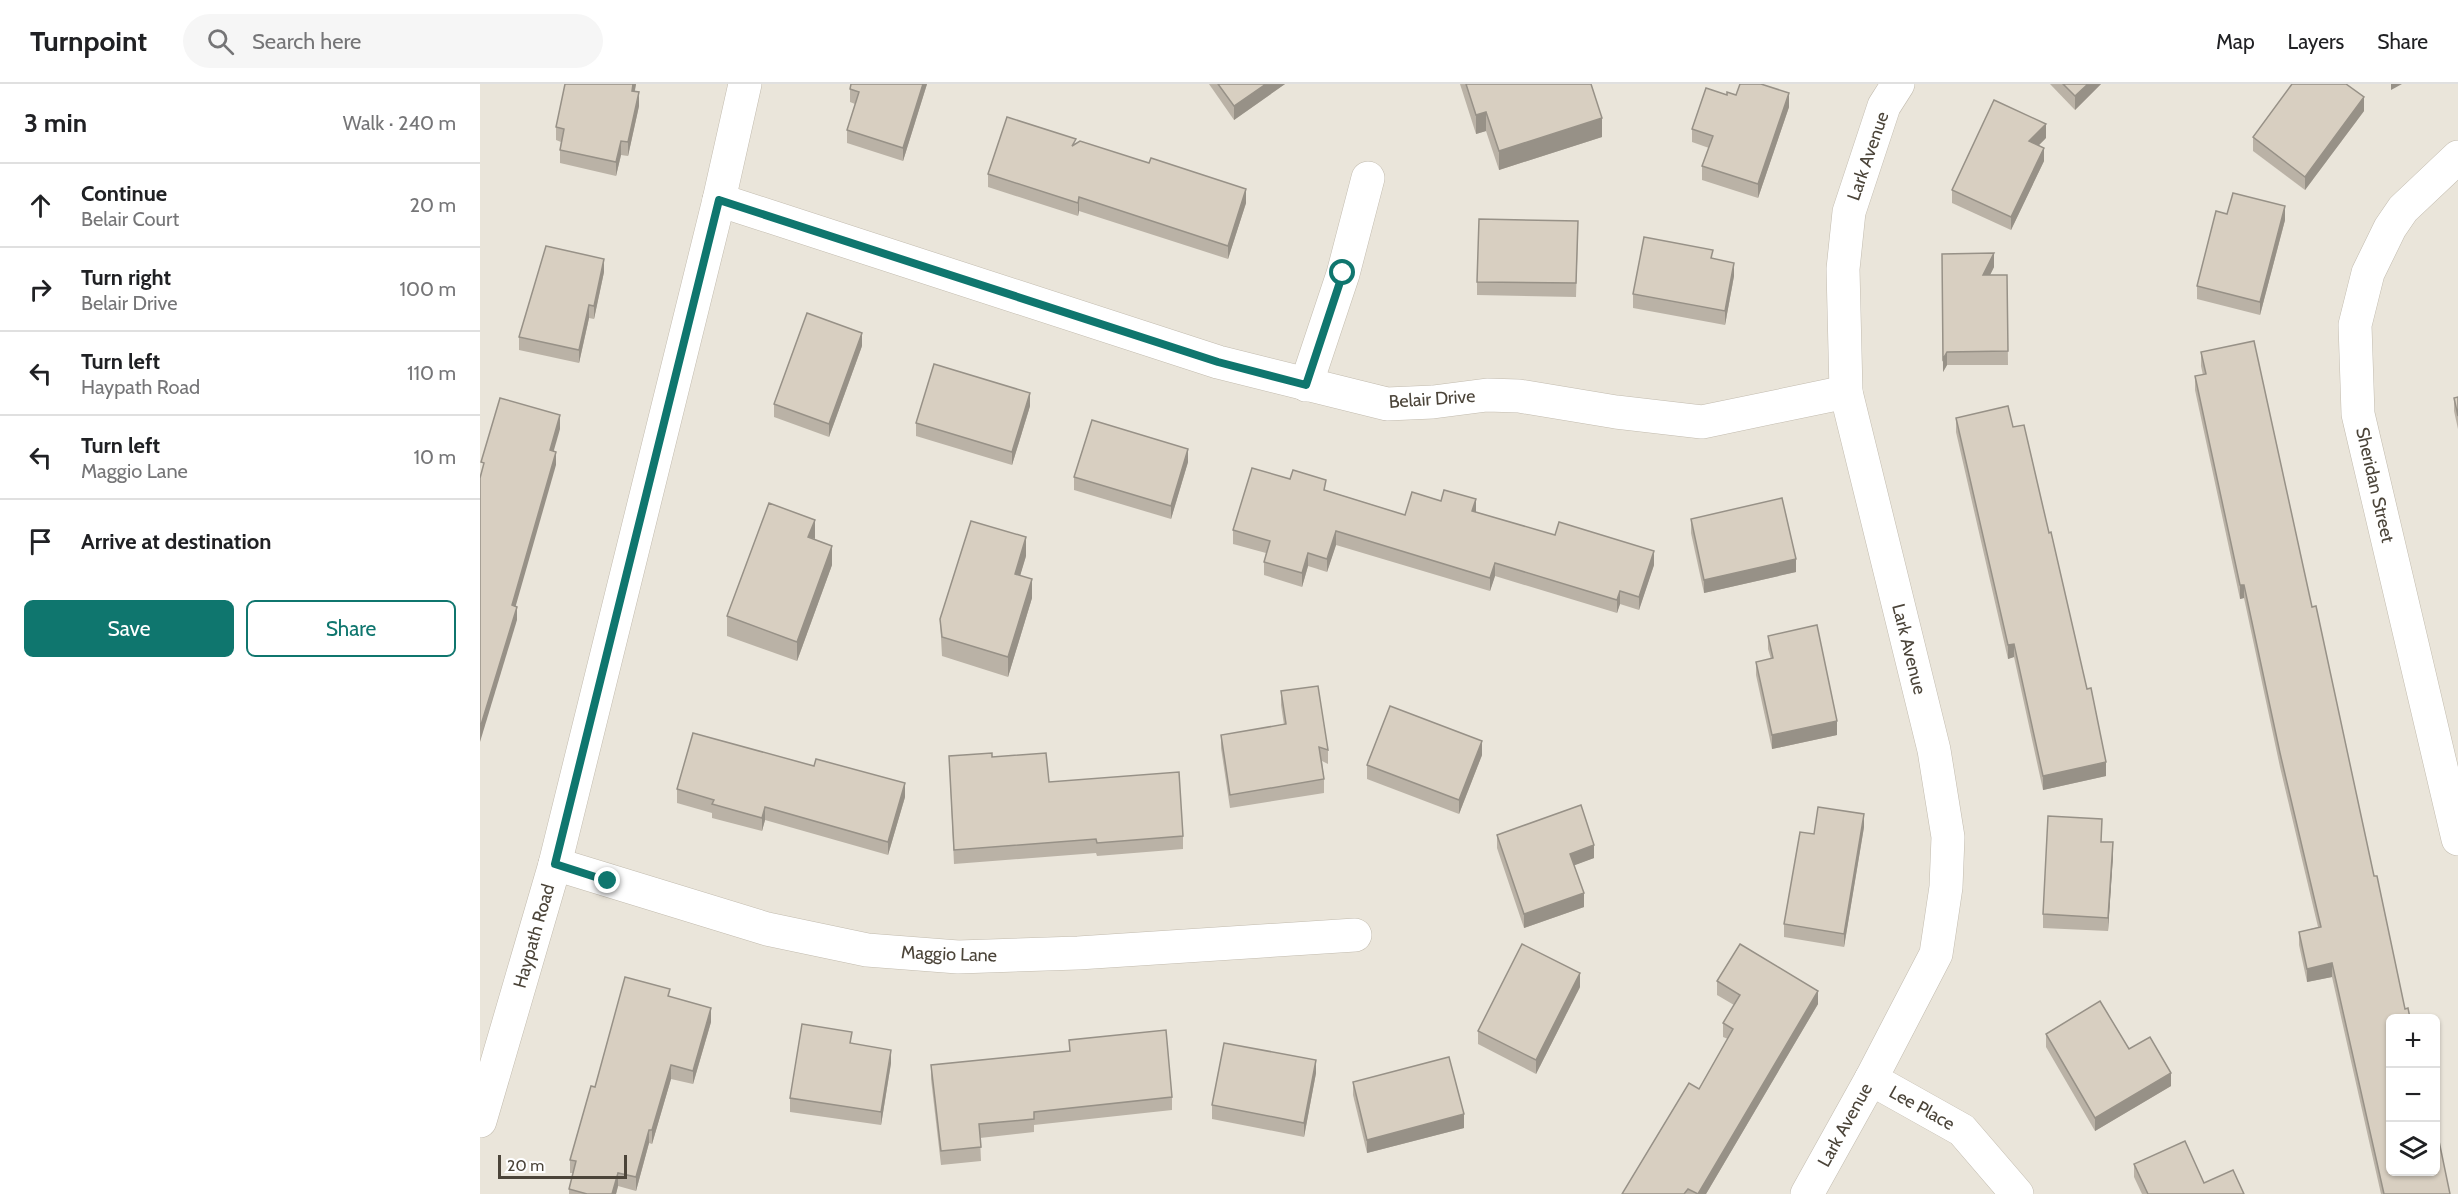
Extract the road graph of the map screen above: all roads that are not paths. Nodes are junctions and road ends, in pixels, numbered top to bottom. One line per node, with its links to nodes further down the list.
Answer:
1 (745, 84): 5 (street, Haypath Road)
2 (1898, 84): 7 (street, Lark Avenue)
3 (2458, 157): 8 (street, Sheridan Street)
4 (1368, 178): 6 (street)
5 (719, 200): 6 (street, Belair Drive); 9 (street, Haypath Road)
6 (1306, 385): 7 (street, Belair Drive)
7 (1846, 392): 11 (street, Lark Avenue)
8 (2458, 839)
9 (555, 864): 10 (street, Maggio Lane); 12 (street, Haypath Road)
10 (1355, 934)
11 (1871, 1079): 13 (street, Lark Avenue); 14 (street, Lee Place)
12 (480, 1121)
13 (1807, 1194)
14 (2017, 1194)

